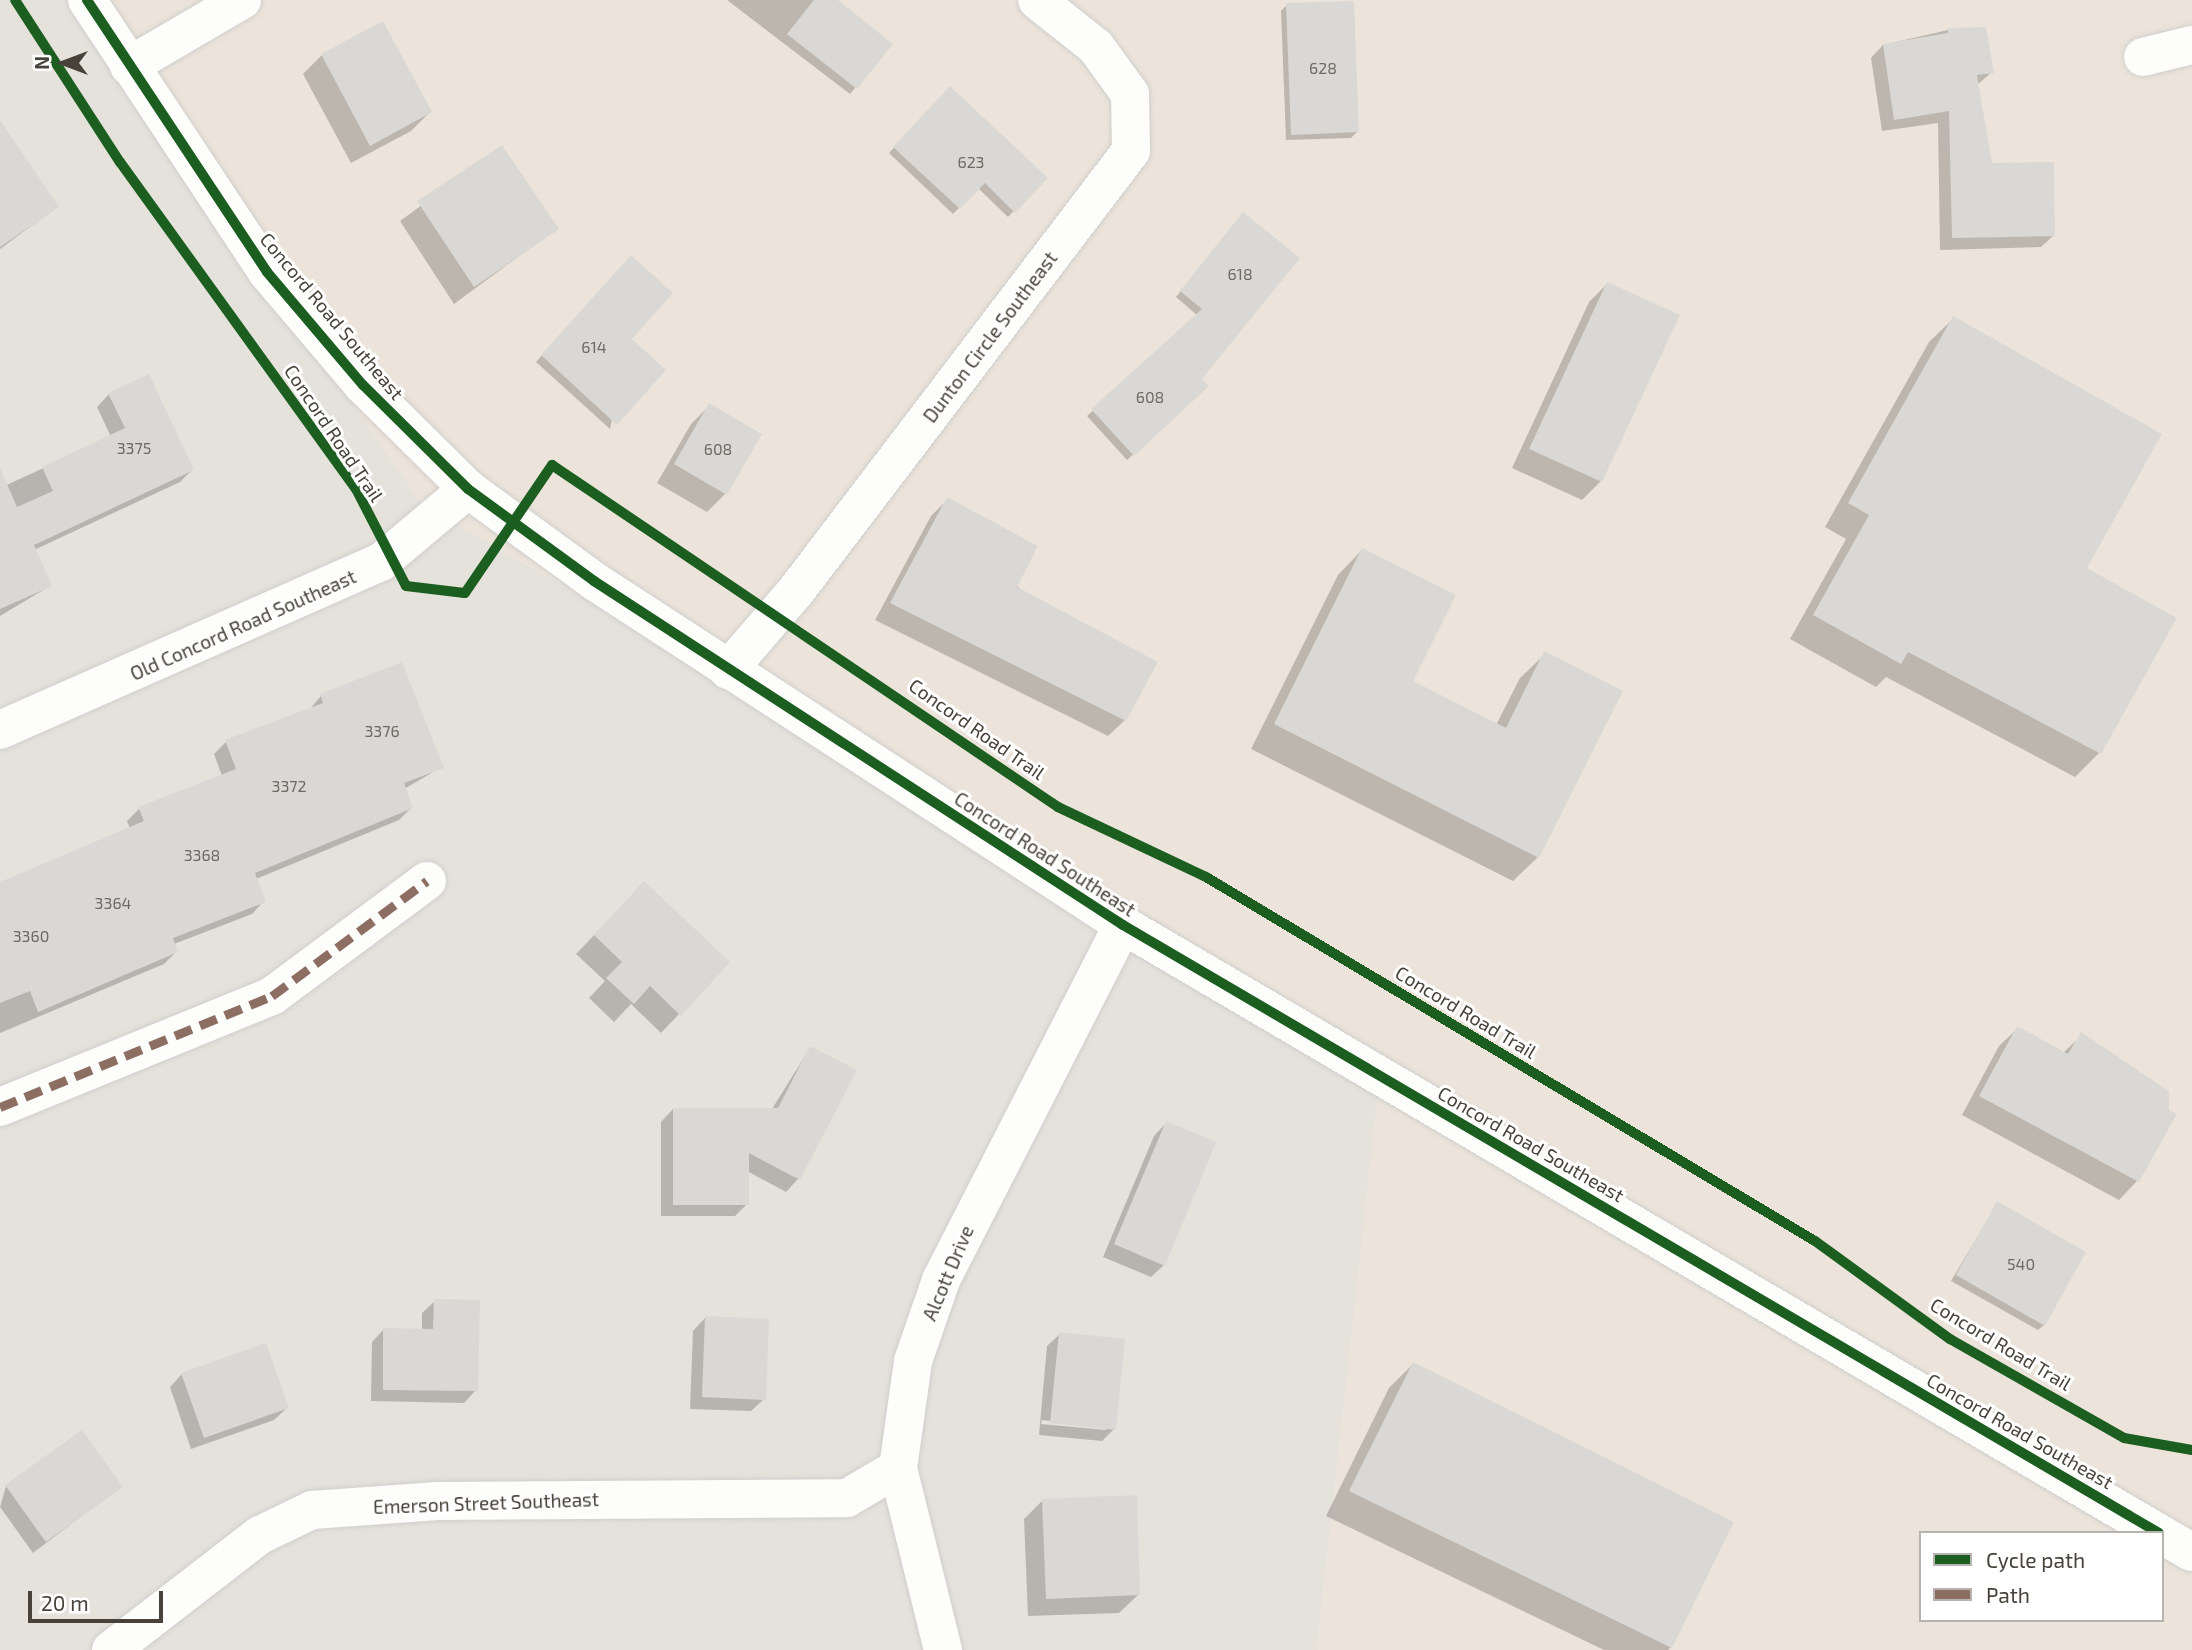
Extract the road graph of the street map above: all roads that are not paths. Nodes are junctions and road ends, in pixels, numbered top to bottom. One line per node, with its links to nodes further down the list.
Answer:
1 (87, 0): 6 (street, Concord Road Southeast)
2 (242, 0): 6 (street)
3 (1037, 0): 8 (street, Dunton Circle Southeast)
4 (2192, 45): 5 (street)
5 (2143, 57)
6 (129, 66): 7 (street, Concord Road Southeast)
7 (468, 489): 8 (street, Concord Road Southeast); 9 (street, Old Concord Road Southeast)
8 (728, 670): 11 (street, Concord Road Southeast)
9 (0, 730)
10 (427, 881): 12 (street)
11 (1123, 925): 13 (street, Alcott Drive); 14 (street, Concord Road Southeast)
12 (0, 1107)
13 (898, 1468): 17 (street, Emerson Street Southeast); 19 (street, Alcott Drive)
14 (2156, 1531)
15 (2164, 1536): 16 (street, Concord Road Southeast)
16 (2192, 1552)
17 (157, 1632): 18 (street, Emerson Street Southeast)
18 (111, 1650)
19 (943, 1650)

